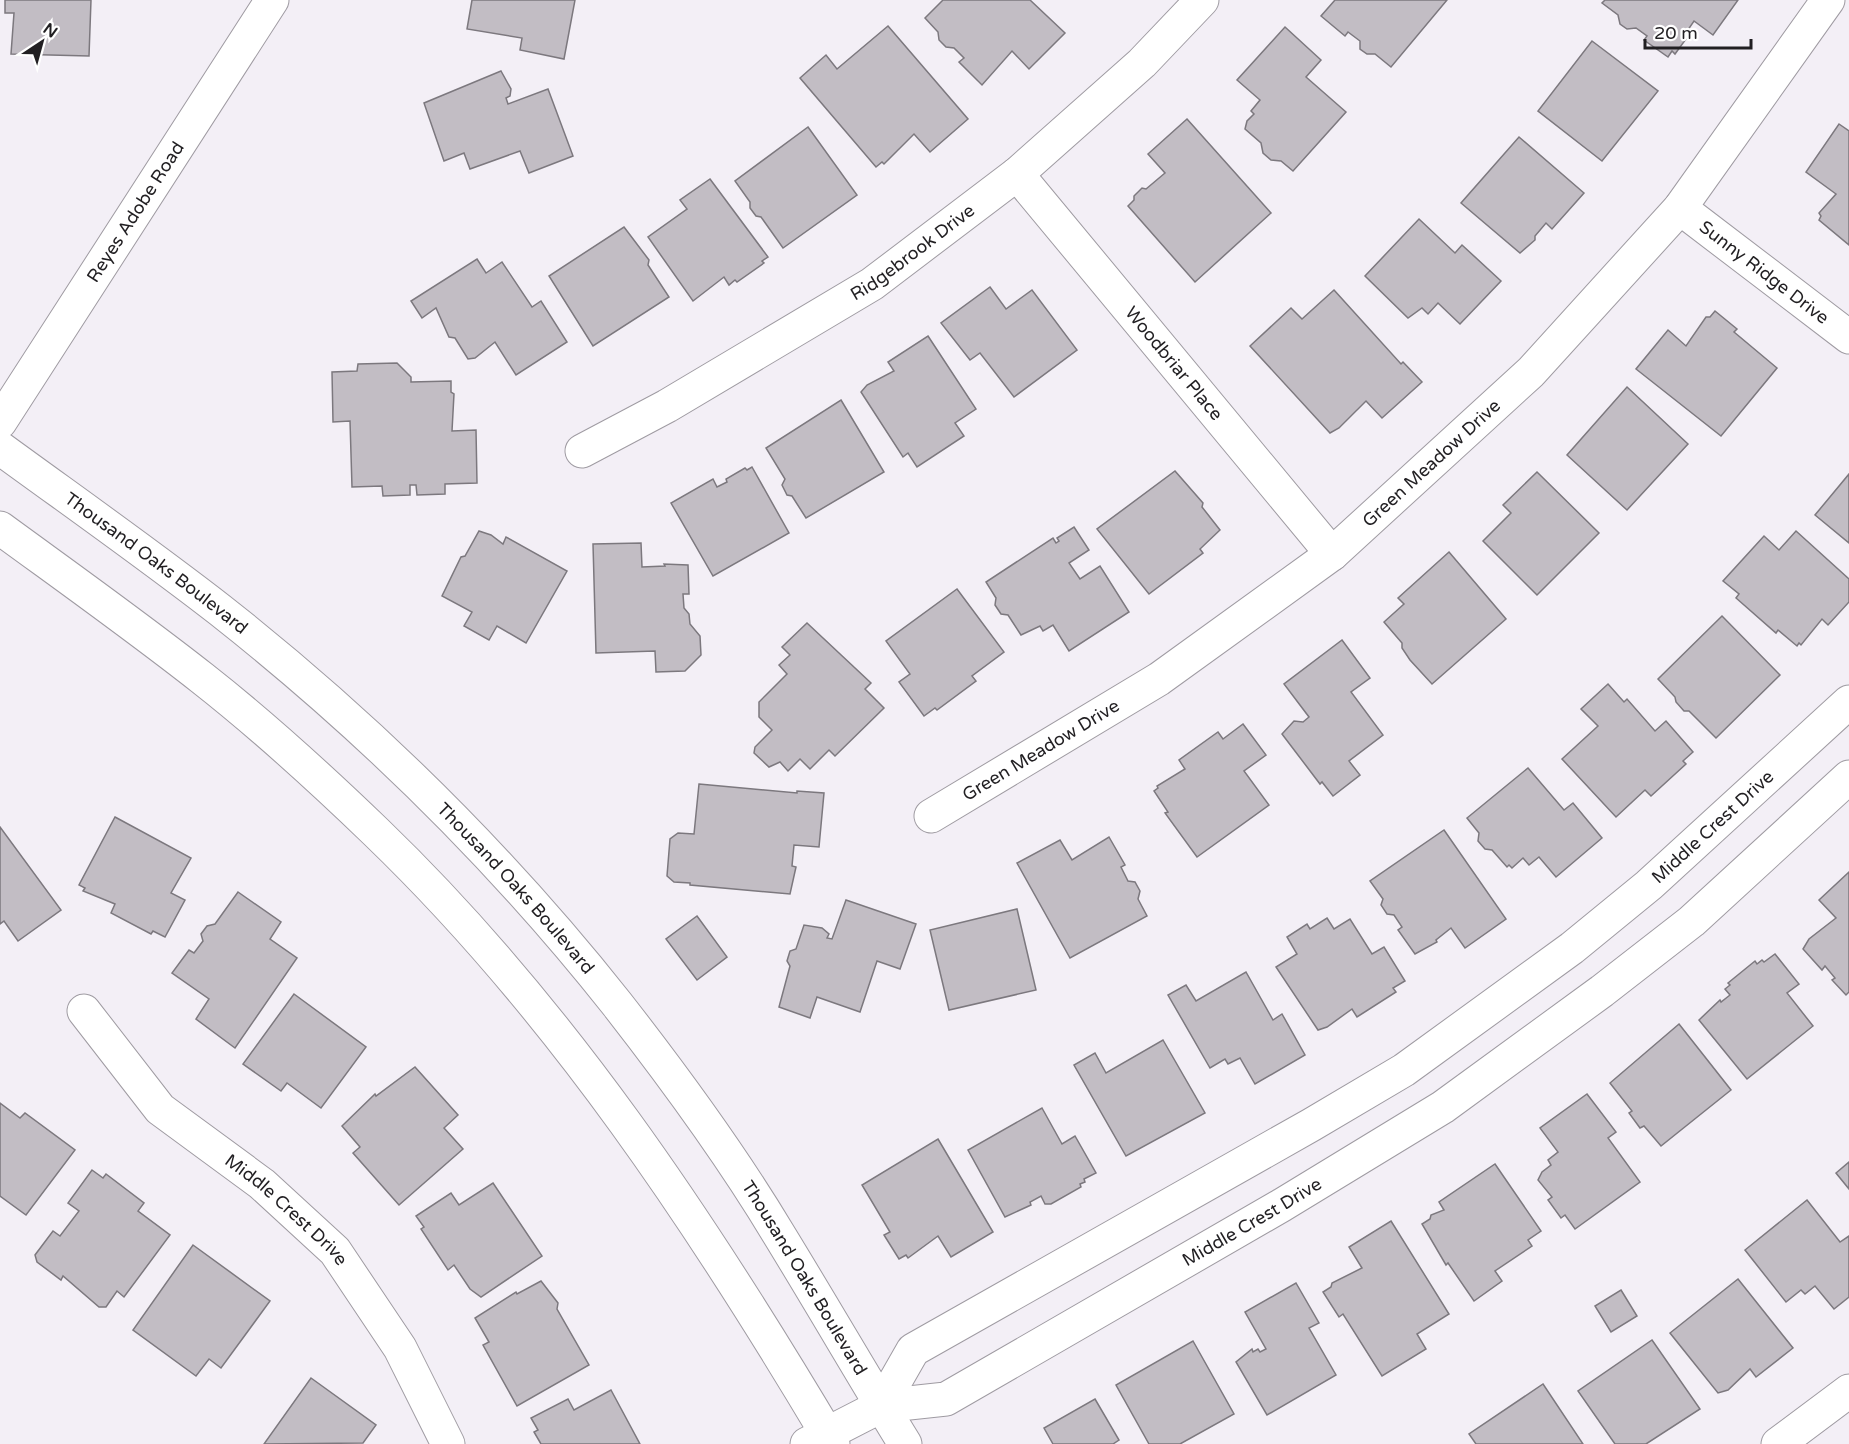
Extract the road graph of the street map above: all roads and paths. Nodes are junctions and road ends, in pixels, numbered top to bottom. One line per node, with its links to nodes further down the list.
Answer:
1 (272, 0): 7 (street, Reyes Adobe Road)
2 (1202, 0): 4 (street, Ridgebrook Drive)
3 (1828, 0): 5 (street, Green Meadow Drive)
4 (1017, 174): 9 (street, Ridgebrook Drive); 11 (street, Woodbriar Place)
5 (1680, 208): 6 (street, Sunny Ridge Drive); 11 (street, Green Meadow Drive)
6 (1849, 337)
7 (0, 422)
8 (0, 448): 19 (street, Thousand Oaks Boulevard)
9 (582, 451)
10 (0, 528): 20 (street)
11 (1332, 554): 14 (street, Green Meadow Drive)
12 (1849, 702): 15 (street, Middle Crest Drive)
13 (1849, 777): 16 (street, Middle Crest Drive)
14 (931, 816)
15 (1572, 948): 16 (street); 19 (street, Middle Crest Drive)
16 (1602, 992): 19 (street, Middle Crest Drive)
17 (84, 1011): 21 (street, Middle Crest Drive)
18 (1849, 1391): 23 (street)
19 (881, 1406): 20 (street, Middle Crest Drive); 22 (street, Thousand Oaks Boulevard)
20 (822, 1441)
21 (448, 1444)
22 (904, 1444)
23 (1778, 1444)

